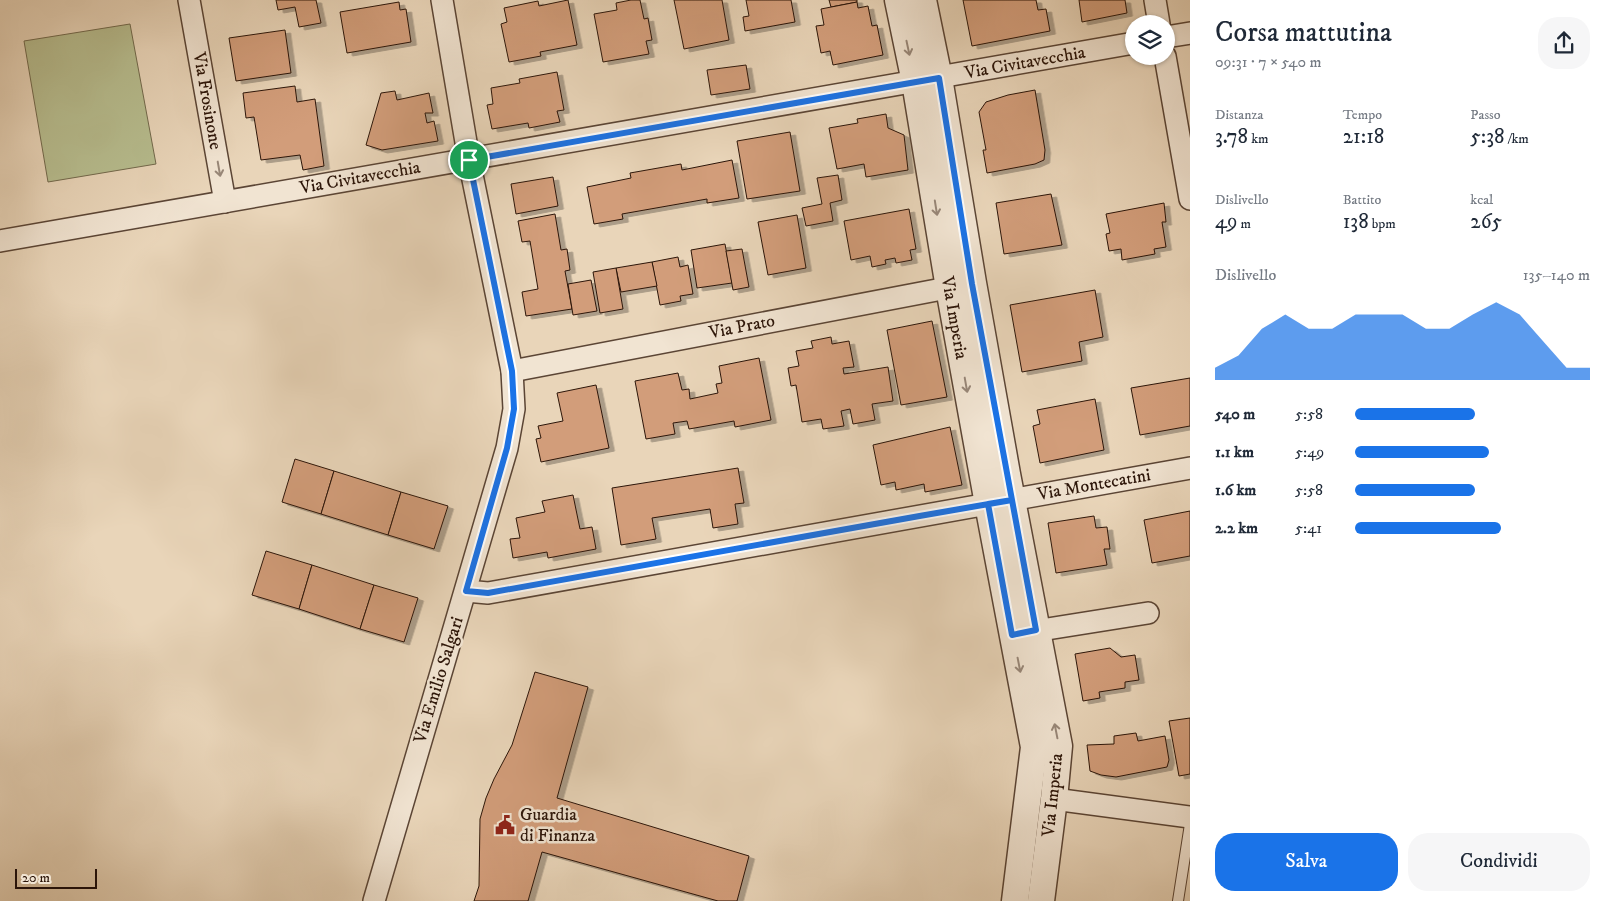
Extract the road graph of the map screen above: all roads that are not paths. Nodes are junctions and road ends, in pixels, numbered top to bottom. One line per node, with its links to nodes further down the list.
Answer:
1 (189, 0): 14 (street, Via Frosinone, one-way to 14)
2 (442, 0): 12 (street, Via Emilio Salgari)
3 (898, 0): 11 (street, Via Imperia, one-way to 11)
4 (923, 0): 11 (street, Via Imperia)
5 (1155, 0): 6 (street)
6 (1158, 15)
7 (1190, 33): 8 (street)
8 (1175, 36)
9 (1125, 45): 11 (street, Via Civitavecchia)
10 (1167, 65): 13 (street)
11 (927, 80): 12 (street, Via Civitavecchia); 16 (street, Via Imperia)
12 (469, 160): 14 (street, Via Civitavecchia); 17 (street, Via Emilio Salgari)
13 (1190, 199)
14 (224, 202): 15 (street, Via Civitavecchia)
15 (0, 241)
16 (961, 286): 17 (street, Via Prato); 19 (street, Via Imperia)
17 (512, 371): 20 (street, Via Emilio Salgari)
18 (1190, 468): 19 (street, Via Montecatini)
19 (1000, 502): 20 (street, Via Montecatini); 22 (street, Via Imperia)
20 (466, 591): 26 (street, Via Emilio Salgari)
21 (1152, 612): 22 (street)
22 (1024, 633): 23 (street, Via Imperia, one-way to 22); 27 (street, Via Imperia, one-way to 27)
23 (1054, 799): 24 (street); 28 (street, Via Imperia)
24 (1190, 817)
25 (1190, 824): 29 (lane)
26 (374, 901)
27 (1015, 901)
28 (1041, 901)
29 (1178, 901)

